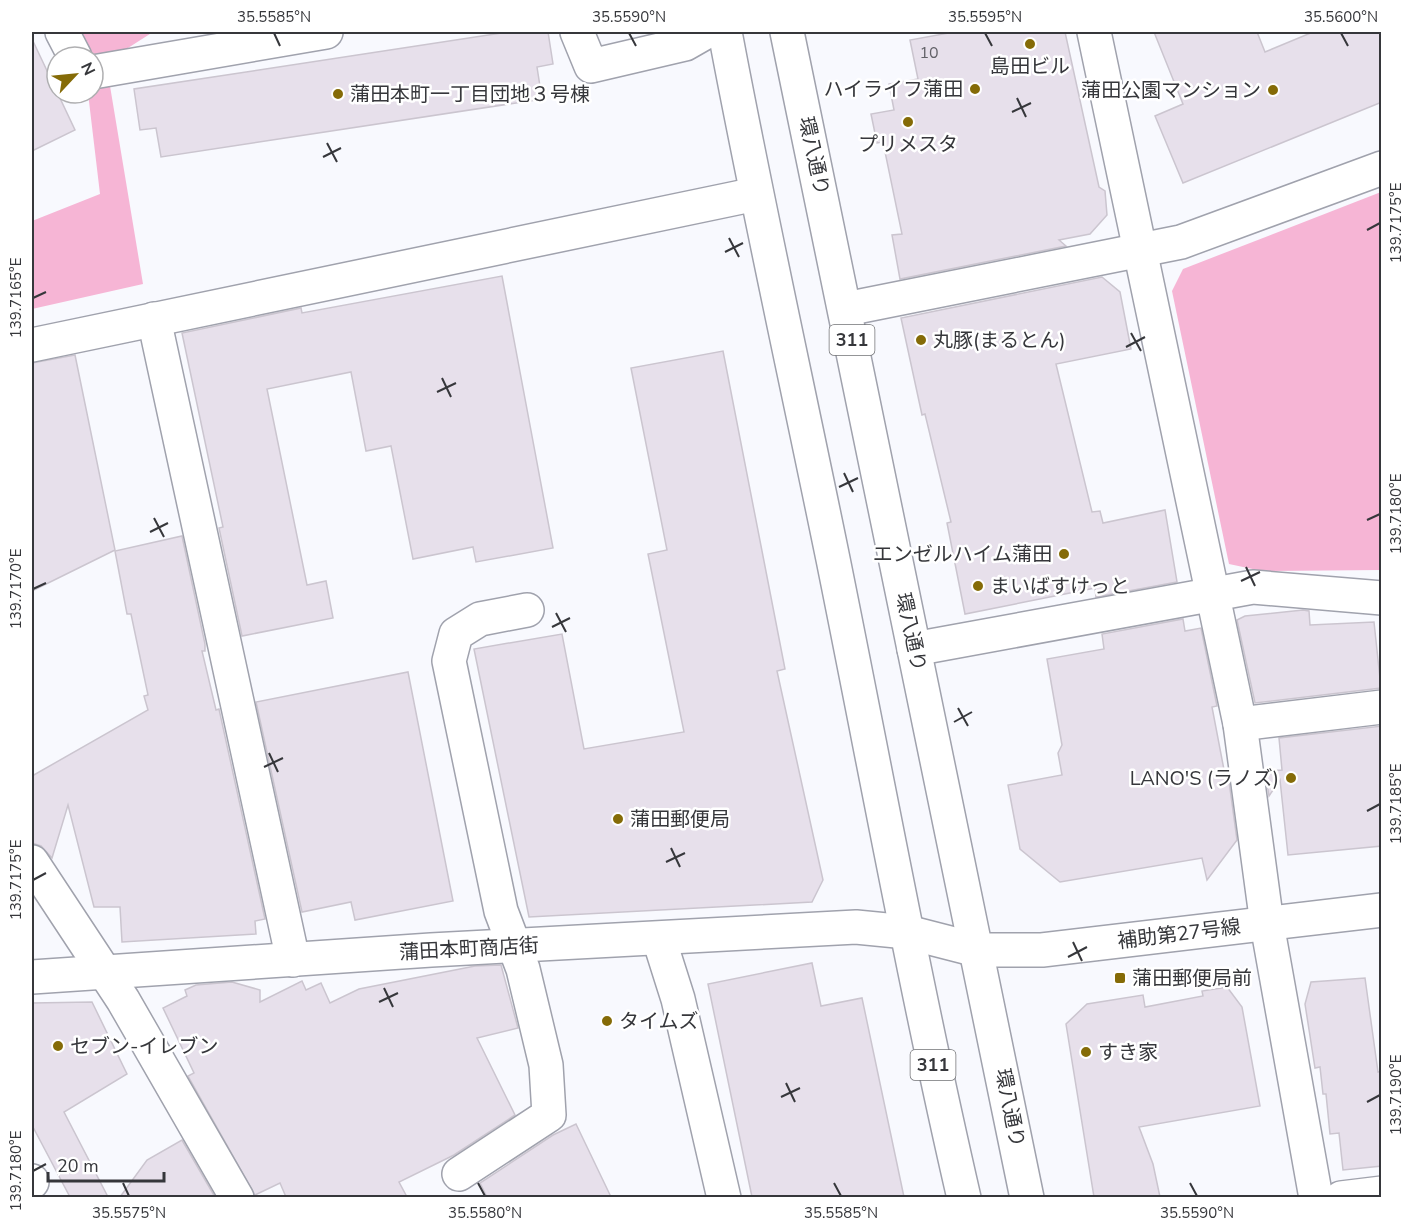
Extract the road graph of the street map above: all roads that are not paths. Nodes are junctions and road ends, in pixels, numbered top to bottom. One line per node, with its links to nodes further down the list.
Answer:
1 (326, 32): 7 (street)
2 (577, 32): 3 (street)
3 (706, 32)
4 (725, 32): 9 (street, 311)
5 (787, 32): 11 (street, 環八通り / 311)
6 (1094, 32): 10 (street)
7 (105, 70)
8 (1382, 168): 10 (street)
9 (756, 194): 12 (street); 23 (street, 311)
10 (1143, 250): 11 (street); 14 (street)
11 (846, 309): 17 (street, 環八通り / 311)
12 (153, 319): 13 (street); 27 (street)
13 (32, 345)
14 (1213, 593): 15 (street); 17 (street); 19 (street)
15 (1382, 598)
16 (527, 610): 25 (street)
17 (914, 649): 26 (street, 環八通り / 311)
18 (1382, 706): 19 (street)
19 (1240, 724): 22 (street)
20 (32, 862): 28 (street)
21 (1382, 910): 22 (street, 補助第27号線)
22 (1267, 924): 26 (street, 補助第27号線); 36 (street)
23 (907, 932): 24 (street, 蒲田本町商店街); 26 (street, 補助第27号線); 34 (street, 311)
24 (659, 939): 25 (street, 蒲田本町商店街); 33 (street)
25 (513, 946): 27 (street, 蒲田本町商店街); 30 (street)
26 (977, 950): 35 (street, 環八通り / 311)
27 (293, 960): 28 (street, 蒲田本町商店街)
28 (105, 972): 29 (street, 蒲田本町商店街); 32 (street)
29 (32, 977)
30 (459, 1174)
31 (1382, 1193): 37 (street)
32 (237, 1197)
33 (724, 1197)
34 (964, 1197)
35 (1028, 1197)
36 (1316, 1197)
37 (1341, 1197)

